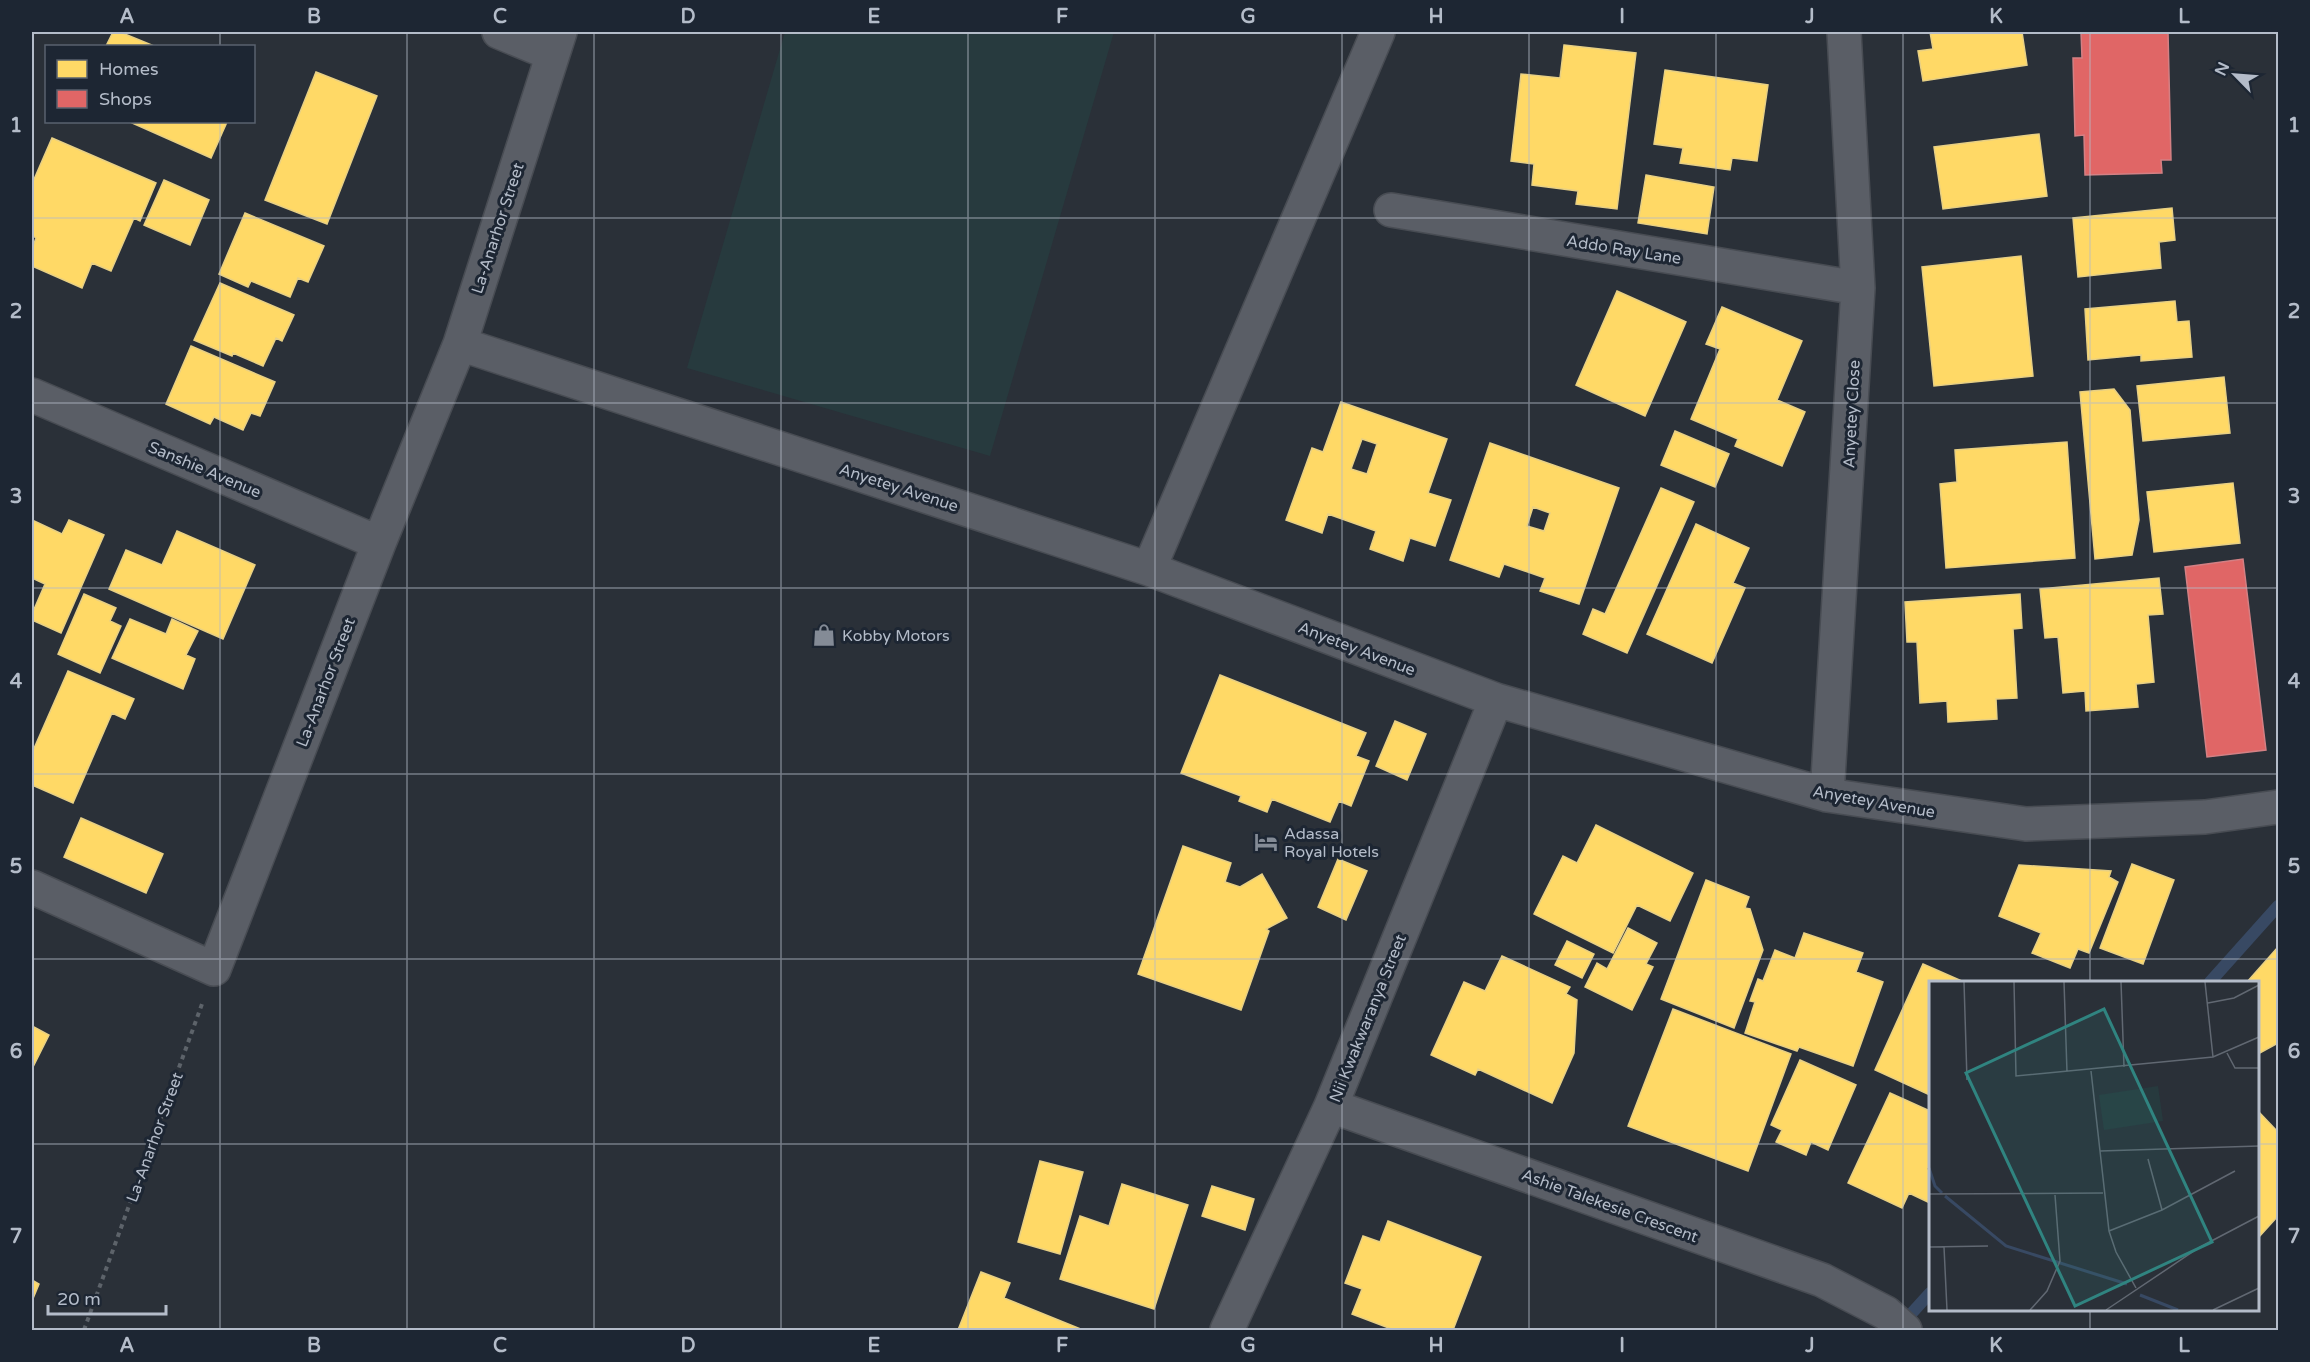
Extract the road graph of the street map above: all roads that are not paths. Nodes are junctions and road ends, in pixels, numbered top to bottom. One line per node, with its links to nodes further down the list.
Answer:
1 (499, 32): 4 (street)
2 (1378, 32): 10 (street)
3 (1844, 32): 6 (street, Anyetey Close)
4 (556, 43): 7 (street, La-Anarhor Street)
5 (1391, 210): 6 (street, Addo Ray Lane)
6 (1858, 288): 12 (street, Anyetey Close)
7 (460, 344): 9 (street, La-Anarhor Street); 10 (street, Anyetey Avenue)
8 (32, 395): 9 (street, Sanshie Avenue)
9 (379, 543): 14 (street, La-Anarhor Street)
10 (1149, 569): 11 (street, Anyetey Avenue)
11 (1496, 700): 12 (street, Anyetey Avenue); 15 (street, Nii Kwakwaranya Street)
12 (1827, 795): 13 (street, Anyetey Avenue)
13 (2278, 807)
14 (32, 887)
15 (1330, 1106): 16 (street, Ashie Talekesie Crescent); 17 (street, Nii Kwakwaranya Street)
16 (1895, 1322)
17 (1227, 1330)

